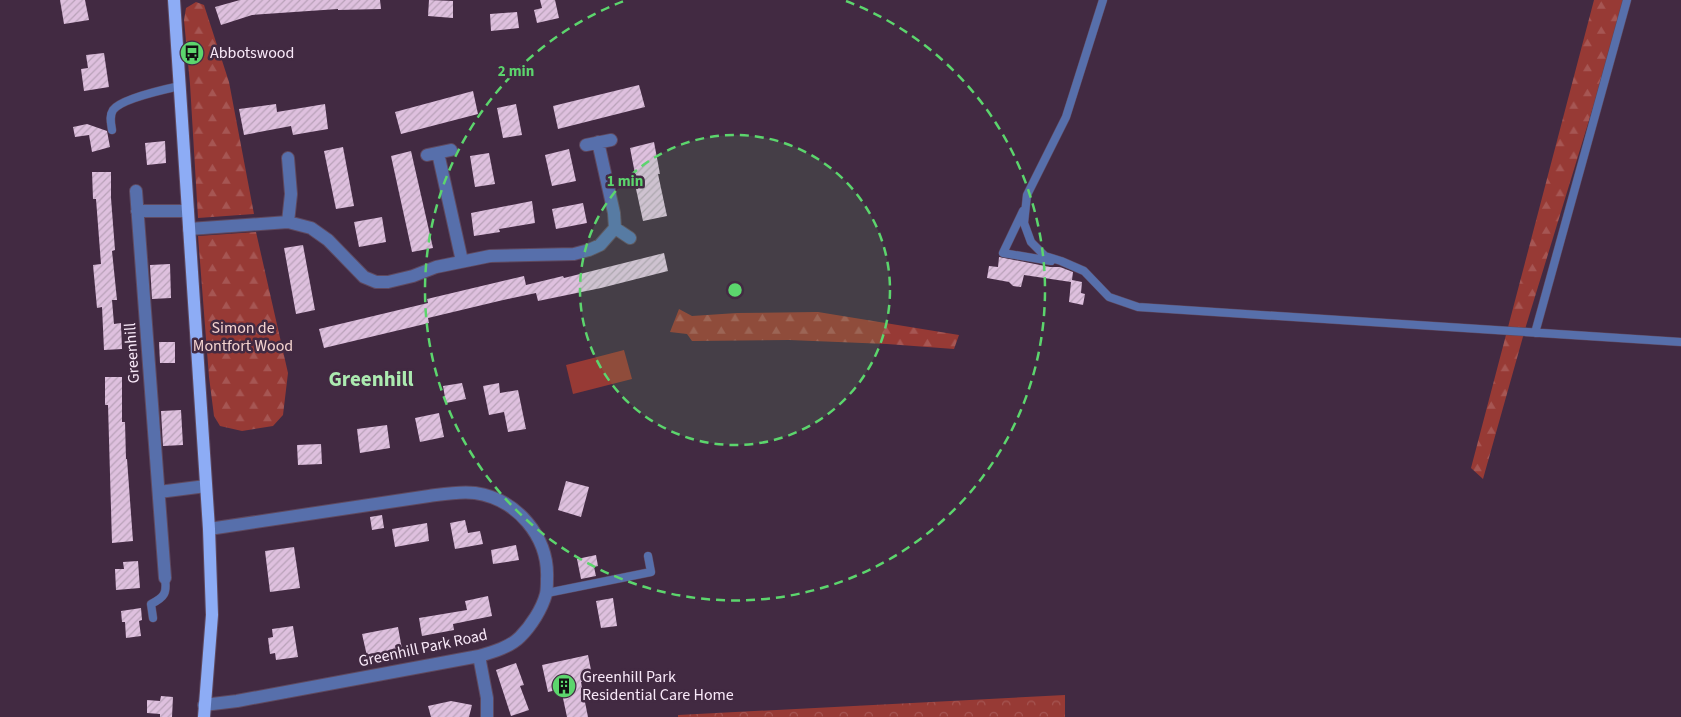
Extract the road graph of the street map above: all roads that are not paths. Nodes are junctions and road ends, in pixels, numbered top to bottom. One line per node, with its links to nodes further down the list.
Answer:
1 (174, 0): 4 (main road)
2 (1103, 0): 10 (lane)
3 (1628, 0): 19 (lane)
4 (180, 86): 5 (lane); 12 (main road)
5 (112, 130)
6 (611, 140): 14 (street)
7 (451, 150): 17 (street)
8 (288, 158): 13 (street)
9 (136, 191): 11 (street, Greenhill)
10 (1026, 205): 18 (lane); 18 (lane)
11 (137, 211): 12 (street); 22 (street, Greenhill)
12 (188, 212): 15 (main road)
13 (288, 222): 15 (street); 17 (street)
14 (615, 228): 16 (street); 17 (street)
15 (189, 229): 21 (main road)
16 (630, 238)
17 (462, 261)
18 (1070, 265): 19 (lane)
19 (1535, 333): 20 (lane)
20 (1681, 342)
21 (206, 486): 22 (street); 23 (main road)
22 (159, 492): 25 (street, Greenhill)
23 (209, 529): 26 (street, Greenhill Park Road); 29 (main road)
24 (648, 556): 26 (lane)
25 (165, 578): 27 (lane)
26 (547, 593): 28 (street, Greenhill Park Road)
27 (153, 618)
28 (479, 656): 29 (street, Greenhill Park Road); 30 (street)
29 (204, 711)
30 (487, 717)

